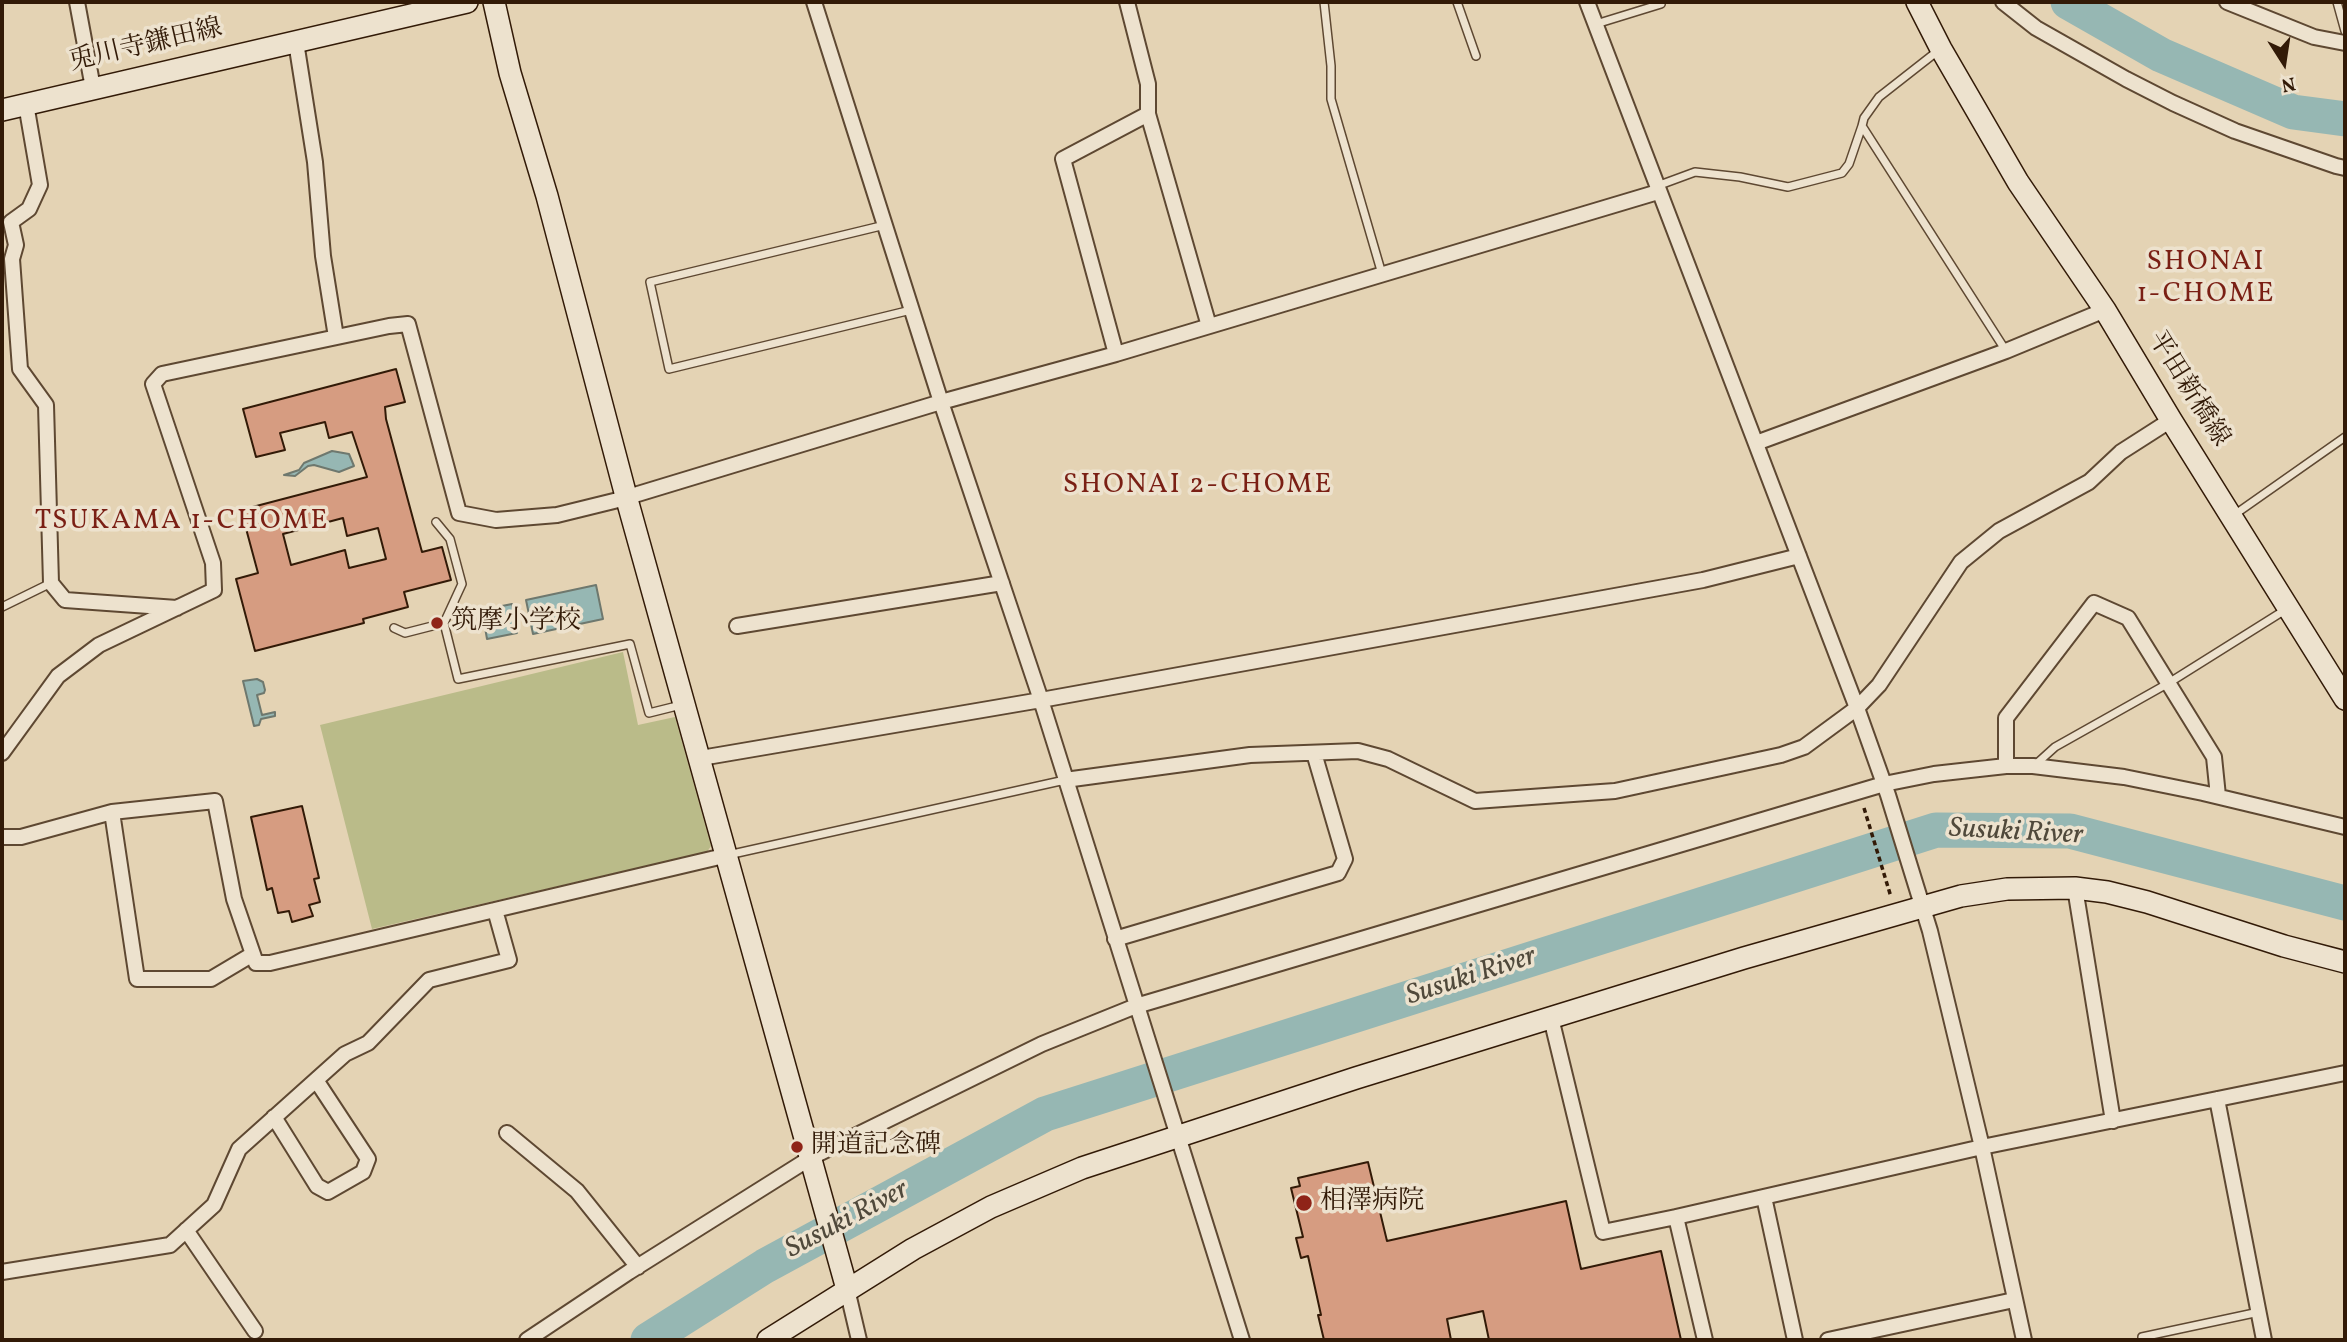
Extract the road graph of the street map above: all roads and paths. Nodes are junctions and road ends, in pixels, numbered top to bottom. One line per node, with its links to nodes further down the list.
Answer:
1 (77, 2): 20 (street)
2 (467, 2): 16 (street, 兎川寺鎌田線)
3 (494, 2): 39 (street)
4 (814, 2): 27 (street)
5 (1127, 2): 23 (street)
6 (1324, 2): 28 (lane)
7 (1457, 2): 19 (lane)
8 (1587, 2): 14 (street)
9 (1917, 2): 18 (street, 平田新橋線)
10 (2003, 2): 25 (street)
11 (2227, 2): 17 (street)
12 (2336, 2): 15 (lane)
13 (1661, 4): 14 (lane)
14 (1596, 24): 26 (street)
15 (2345, 31)
16 (296, 42): 20 (street, 兎川寺鎌田線); 32 (street)
17 (2345, 43)
18 (1941, 49): 24 (lane); 30 (street, 平田新橋線)
19 (1476, 57)
20 (93, 88): 21 (street, 兎川寺鎌田線)
21 (26, 104): 22 (street, 兎川寺鎌田線); 43 (street)
22 (2, 110)
23 (1148, 114): 31 (street); 34 (street)
24 (1862, 126): 26 (lane); 33 (lane)
25 (2345, 167)
26 (1658, 189): 28 (street); 38 (street)
27 (885, 225): 29 (street); 29 (lane)
28 (1382, 274): 31 (street)
29 (912, 310): 35 (street)
30 (2105, 310): 33 (street); 36 (street, 平田新橋線)
31 (1209, 326): 34 (street)
32 (336, 337): 39 (street); 46 (street)
33 (2006, 351): 38 (street)
34 (1116, 354): 35 (street)
35 (941, 402): 39 (street); 44 (street)
36 (2171, 420): 40 (street, 平田新橋線); 55 (street)
37 (2345, 437): 40 (lane)
38 (1756, 443): 42 (street)
39 (626, 496): 54 (street)
40 (2232, 516): 47 (street, 平田新橋線)
41 (436, 522): 48 (lane)
42 (1798, 556): 53 (street); 55 (street)
43 (51, 583): 45 (lane); 46 (street)
44 (1002, 583): 49 (street); 53 (street)
45 (2, 607)
46 (181, 608): 56 (street)
47 (2288, 608): 51 (lane); 52 (street, 平田新橋線)
48 (444, 623): 50 (lane); 54 (lane)
49 (737, 626)
50 (394, 628)
51 (2167, 684): 59 (street); 60 (lane); 63 (street)
52 (2342, 688)
53 (1041, 700): 58 (street); 61 (street)
54 (685, 705): 58 (street)
55 (1857, 708): 57 (street); 62 (street)
56 (2, 753)
57 (1314, 753): 61 (street); 73 (street)
58 (701, 758): 68 (street)
59 (2006, 766): 60 (street); 62 (street)
60 (2033, 766): 63 (street)
61 (1065, 780): 68 (lane); 73 (street)
62 (1886, 790): 70 (street); 76 (street)
63 (2218, 796): 66 (street)
64 (1862, 802): 71 (path)
65 (111, 812): 67 (street); 74 (street); 74 (street)
66 (2345, 827)
67 (2, 837)
68 (728, 855): 72 (street); 86 (street)
69 (2075, 888): 70 (street); 75 (street); 82 (street)
70 (1920, 897): 77 (street); 85 (street)
71 (1892, 899)
72 (495, 910): 74 (street); 79 (street)
73 (1115, 939): 76 (street)
74 (253, 954)
75 (2345, 962)
76 (1138, 1012): 83 (street); 86 (street)
77 (1551, 1018): 83 (street); 88 (street)
78 (2345, 1073): 80 (street)
79 (316, 1080): 81 (street); 81 (street)
80 (2217, 1099): 82 (street); 94 (street)
81 (275, 1117): 89 (street)
82 (2112, 1121): 85 (street)
83 (1175, 1131): 92 (street); 99 (street)
84 (507, 1133): 90 (street)
85 (1982, 1147): 87 (street); 93 (street)
86 (813, 1162): 90 (street); 92 (street)
87 (1763, 1197): 88 (street); 101 (street)
88 (1676, 1217): 100 (street)
89 (186, 1230): 91 (street); 95 (street)
90 (638, 1267): 96 (street)
91 (2, 1272)
92 (845, 1282): 97 (street); 98 (street)
93 (2014, 1300): 102 (street); 103 (street)
94 (2259, 1312): 104 (lane); 105 (street)
95 (255, 1331)
96 (527, 1340)
97 (768, 1340)
98 (859, 1340)
99 (1242, 1340)
100 (1705, 1340)
101 (1795, 1340)
102 (1828, 1340)
103 (2024, 1340)
104 (2142, 1340)
105 (2264, 1340)

